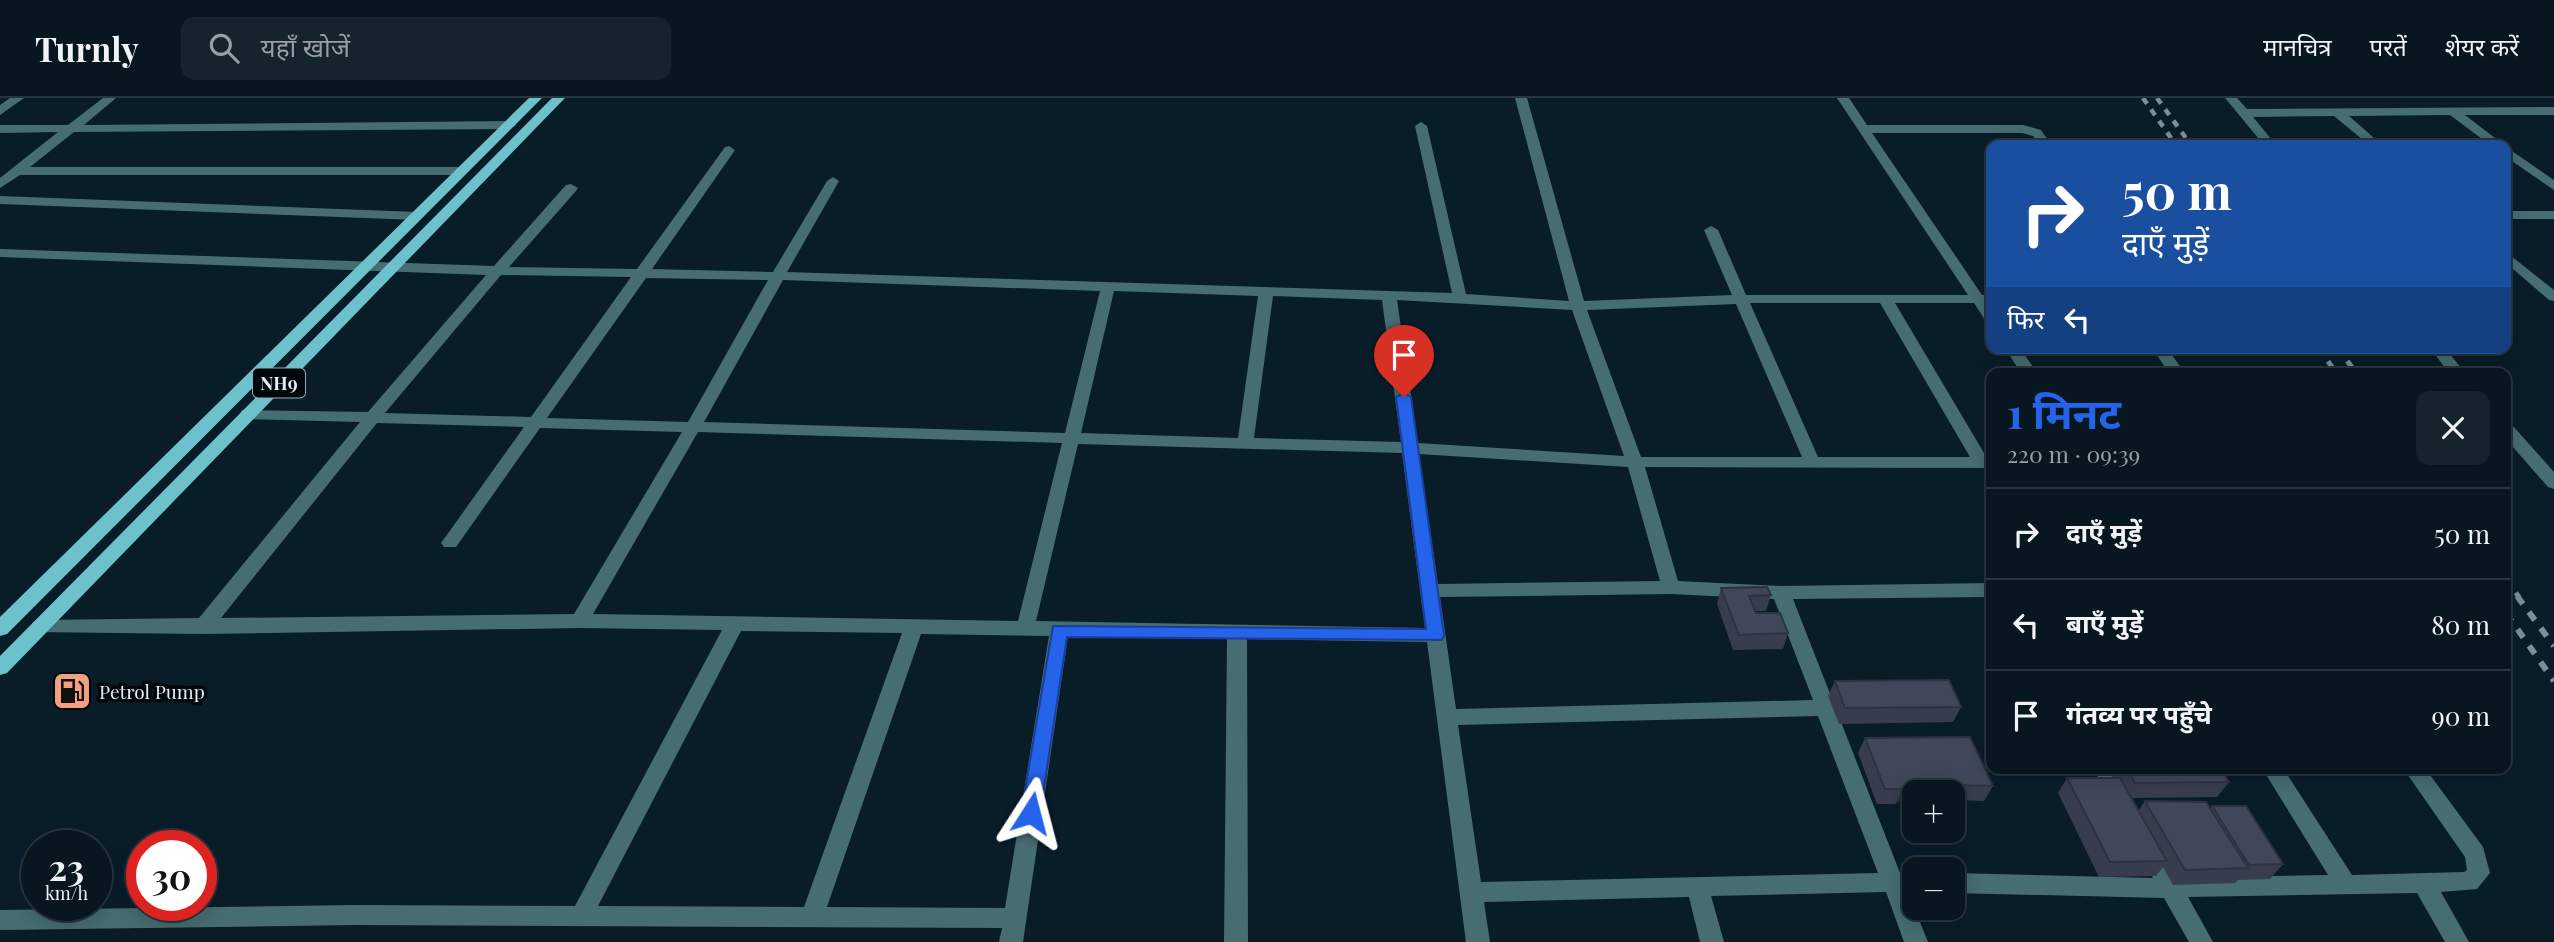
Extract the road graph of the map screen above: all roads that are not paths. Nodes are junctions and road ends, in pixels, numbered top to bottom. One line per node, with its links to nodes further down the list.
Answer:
1 (18, 98): 8 (street)
2 (110, 98): 15 (street)
3 (537, 98): 13 (main road, NH9)
4 (559, 98): 38 (main road, NH9)
5 (1521, 98): 50 (street)
6 (1843, 98): 17 (street)
7 (2231, 98): 10 (street)
8 (0, 111)
9 (2554, 111): 12 (street)
10 (2244, 113): 11 (street); 19 (street)
11 (2338, 113): 12 (street); 20 (street)
12 (2454, 113): 21 (street)
13 (510, 125): 15 (street); 25 (main road, NH9)
14 (1421, 126): 46 (street)
15 (73, 127): 16 (street); 24 (street)
16 (0, 129)
17 (1862, 129): 18 (street); 49 (street)
18 (2041, 140)
19 (2266, 140)
20 (2370, 140)
21 (2491, 140)
22 (729, 150): 40 (street)
23 (2511, 155): 28 (street)
24 (16, 171): 25 (street); 27 (street)
25 (462, 171): 33 (main road, NH9)
26 (833, 181): 41 (street)
27 (0, 184)
28 (2554, 186)
29 (571, 188): 39 (street)
30 (0, 200): 33 (street)
31 (2511, 215): 32 (street)
32 (2554, 215)
33 (417, 216): 37 (main road, NH9)
34 (1712, 230): 47 (street)
35 (0, 253): 37 (street)
36 (2511, 260): 45 (street)
37 (364, 268): 38 (street); 78 (main road, NH9)
38 (390, 269): 39 (street); 55 (main road, NH9)
39 (496, 270): 40 (street); 56 (street)
40 (642, 273): 41 (street); 57 (street)
41 (776, 276): 42 (street); 58 (street)
42 (1108, 287): 43 (street); 60 (street)
43 (1266, 292): 44 (street); 61 (street)
44 (1389, 295): 46 (street); 62 (street)
45 (2554, 297)
46 (1460, 298): 50 (street)
47 (1742, 299): 48 (street); 50 (street); 66 (street)
48 (1885, 299): 49 (street); 63 (street)
49 (1984, 299)
50 (1578, 306): 64 (street)
51 (2164, 354): 53 (street)
52 (2442, 354): 54 (street)
53 (2174, 368)
54 (2453, 368)
55 (248, 414): 56 (street); 76 (main road, NH9)
56 (371, 418): 57 (street); 75 (street)
57 (534, 424): 58 (street); 68 (street)
58 (694, 427): 60 (street); 73 (street)
59 (2511, 435): 67 (street)
60 (1071, 439): 61 (street); 79 (street)
61 (1245, 444): 62 (street)
62 (1410, 448): 64 (street); 71 (street)
63 (1986, 461)
64 (1634, 462): 66 (street); 69 (street)
65 (1986, 463): 66 (street)
66 (1813, 464)
67 (2554, 482)
68 (450, 543)
69 (1671, 587): 71 (street); 72 (street)
70 (1986, 590): 72 (street)
71 (1430, 591): 82 (street)
72 (1781, 593): 84 (street)
73 (579, 621): 74 (street); 75 (street)
74 (735, 624): 77 (street); 97 (street)
75 (203, 626): 76 (street)
76 (40, 627): 83 (main road, NH9)
77 (914, 628): 79 (street); 98 (street)
78 (0, 629)
79 (1025, 630): 80 (street)
80 (1059, 631): 81 (street); 99 (street)
81 (1237, 633): 82 (street); 102 (street)
82 (1436, 635): 85 (street)
83 (0, 668)
84 (1823, 708): 85 (street); 89 (street)
85 (1447, 717): 96 (street)
86 (2106, 774): 95 (street)
87 (2276, 774): 92 (street)
88 (2417, 774): 93 (street)
89 (1891, 881): 90 (street); 94 (street); 105 (street)
90 (1902, 881)
91 (1965, 883): 95 (street)
92 (2345, 883): 93 (street); 95 (street)
93 (2424, 884): 107 (street)
94 (1697, 886): 96 (street); 104 (street)
95 (2169, 888): 106 (street)
96 (1471, 892): 103 (street)
97 (581, 916): 98 (street); 100 (street)
98 (812, 917): 99 (street)
99 (1014, 918): 101 (street)
100 (0, 920)
101 (1011, 942)
102 (1236, 942)
103 (1478, 942)
104 (1712, 942)
105 (1916, 942)
106 (2201, 942)
107 (2457, 942)

